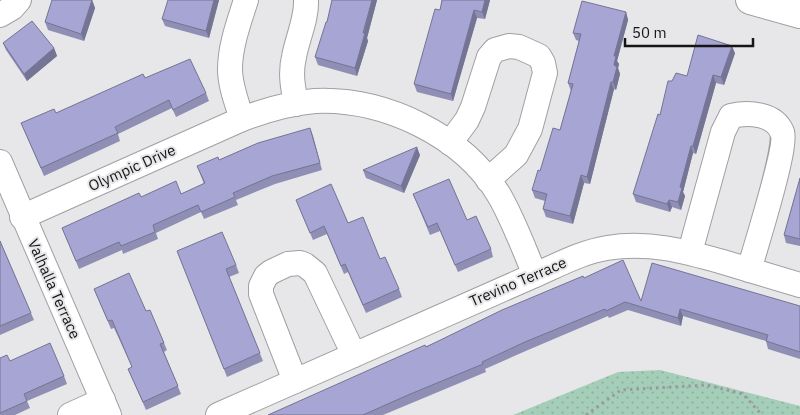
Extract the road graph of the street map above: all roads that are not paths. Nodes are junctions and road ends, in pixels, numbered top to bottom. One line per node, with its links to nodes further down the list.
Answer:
1 (19, 0): 6 (street)
2 (246, 0): 8 (street)
3 (306, 0): 7 (street)
4 (750, 0): 5 (main road)
5 (800, 14)
6 (0, 15)
7 (296, 104): 8 (street, Olympic Drive); 9 (street, Olympic Drive)
8 (242, 119): 12 (street, Olympic Drive)
9 (450, 143): 11 (street, Olympic Drive); 11 (street)
10 (0, 162): 12 (street, Valhalla Terrace)
11 (488, 180): 15 (street, Olympic Drive)
12 (22, 216): 19 (street, Valhalla Terrace)
13 (690, 252): 14 (street, Trevino Terrace); 14 (street); 15 (street, Trevino Terrace)
14 (749, 270): 16 (street, Trevino Terrace)
15 (535, 274): 17 (street, Trevino Terrace)
16 (800, 285)
17 (354, 355): 18 (street, Trevino Terrace); 18 (street)
18 (295, 380): 21 (street, Trevino Terrace)
19 (106, 407): 20 (street)
20 (70, 415)
21 (218, 415)

